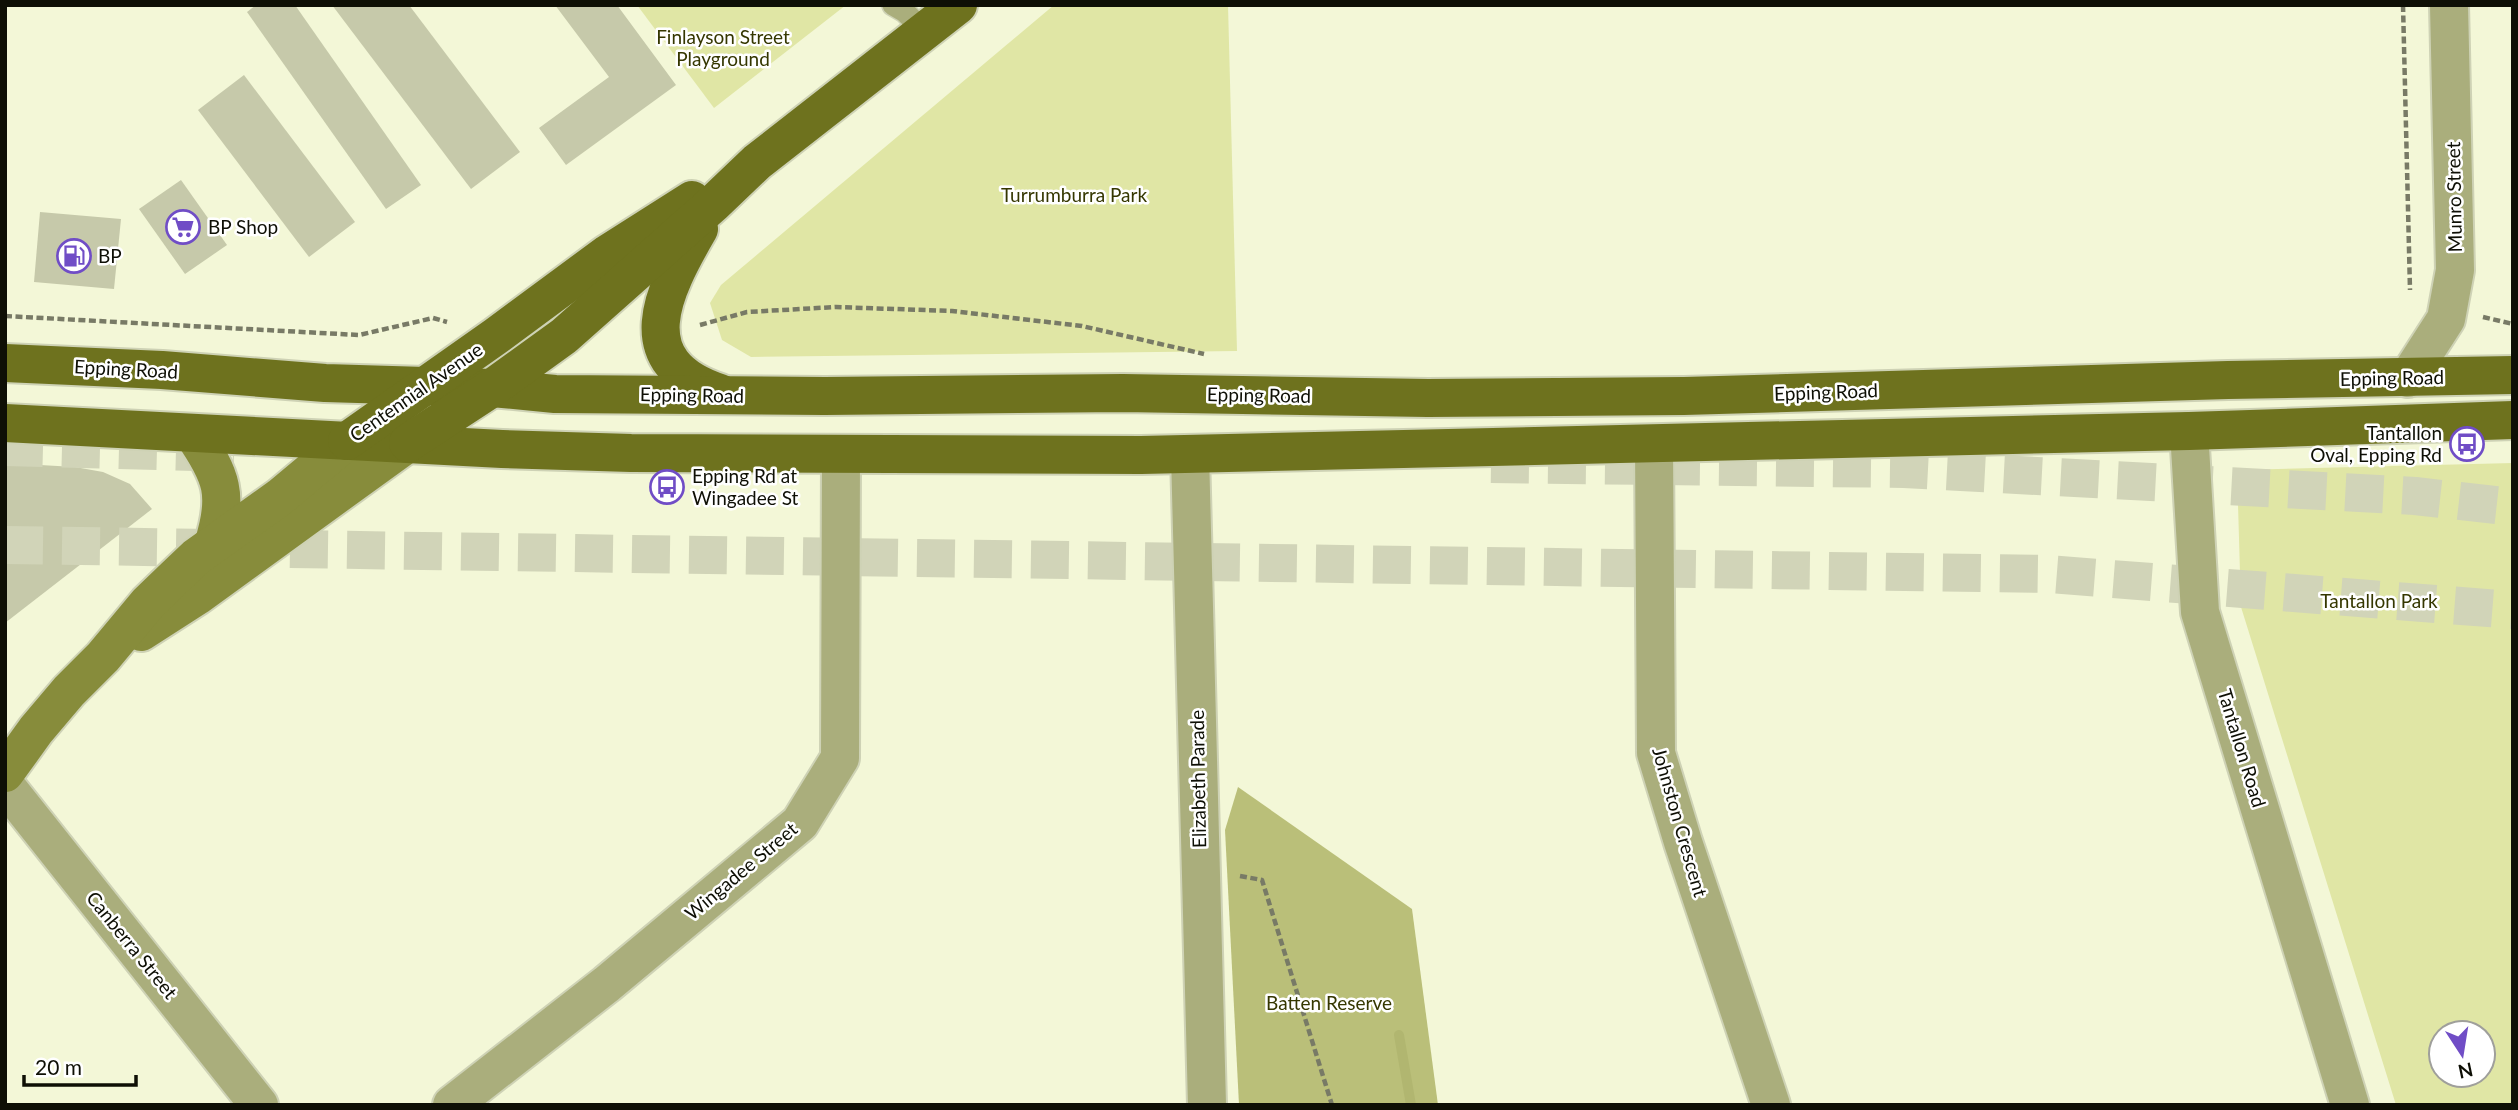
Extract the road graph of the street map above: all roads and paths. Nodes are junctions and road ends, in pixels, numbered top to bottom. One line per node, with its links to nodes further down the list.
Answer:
1 (892, 5): 5 (lane)
2 (958, 5): 5 (main road, Centennial Avenue)
3 (2403, 5): 8 (path)
4 (2449, 5): 11 (street, Munro Street)
5 (925, 32): 6 (main road, Centennial Avenue)
6 (757, 162): 7 (main road, Centennial Avenue); 19 (main road, Centennial Avenue)
7 (715, 203): 20 (main road, Centennial Avenue); 21 (main road)
8 (2410, 301)
9 (5, 316): 10 (path)
10 (433, 318)
11 (2446, 319): 12 (path); 17 (street, Munro Street)
12 (2513, 324)
13 (699, 325): 14 (path)
14 (1209, 355)
15 (5, 363): 19 (main road, Epping Road)
16 (2513, 375): 17 (main road, Epping Road)
17 (2408, 377): 18 (main road, Epping Road)
18 (2186, 382): 21 (main road, Epping Road); 24 (main road, Tantallon Road)
19 (424, 387): 20 (main road, Epping Road); 26 (main road, Centennial Avenue)
20 (492, 388): 21 (main road, Epping Road); 27 (main road, Centennial Avenue)
21 (728, 395)
22 (2513, 420): 24 (main road)
23 (5, 423): 25 (main road)
24 (2189, 431): 28 (main road); 41 (street, Tantallon Road)
25 (192, 434): 26 (main road); 31 (main road)
26 (347, 440): 27 (main road); 31 (main road, Centennial Avenue)
27 (408, 443): 30 (main road); 32 (main road, Centennial Avenue)
28 (1654, 444): 29 (main road); 40 (street, Johnston Crescent)
29 (1190, 454): 30 (main road); 35 (street, Elizabeth Parade)
30 (841, 455): 37 (street, Wingadee Street)
31 (214, 545): 32 (main road, Centennial Avenue)
32 (103, 657): 33 (main road, Centennial Avenue)
33 (5, 773)
34 (5, 785): 36 (street, Canberra Street)
35 (1200, 868): 38 (street, Elizabeth Parade); 39 (path)
36 (259, 1105)
37 (452, 1105)
38 (1207, 1105)
39 (1332, 1105)
40 (1771, 1105)
41 (2350, 1105)

